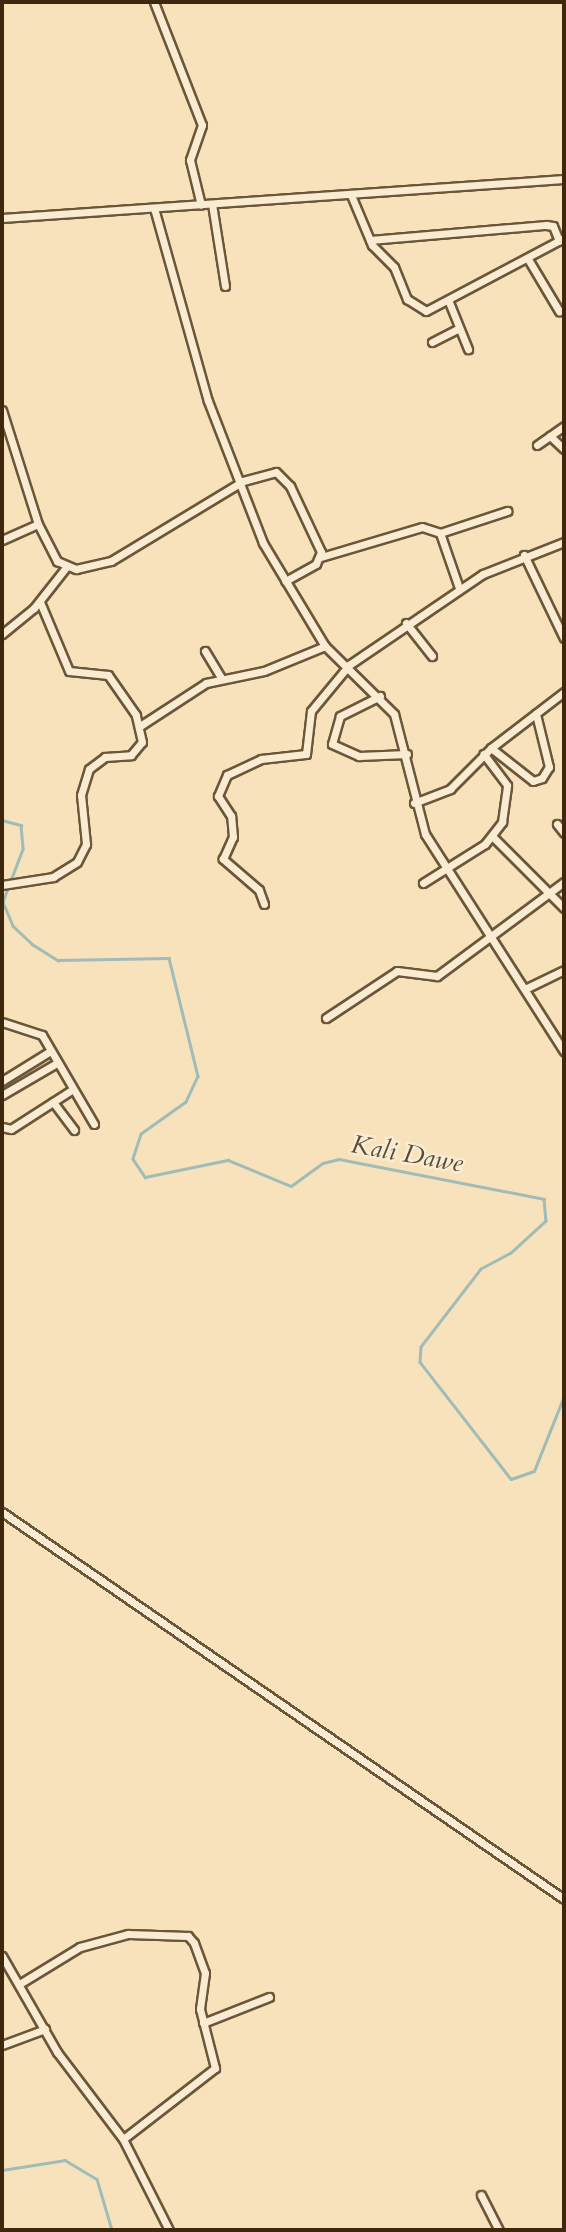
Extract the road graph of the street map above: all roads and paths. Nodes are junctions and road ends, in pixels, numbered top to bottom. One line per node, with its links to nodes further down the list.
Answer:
1 (153, 2): 5 (street)
2 (564, 179): 3 (street)
3 (351, 195): 4 (street); 8 (street)
4 (212, 204): 5 (street); 11 (street)
5 (201, 205): 6 (street)
6 (154, 208): 7 (street); 22 (street)
7 (2, 218)
8 (370, 240): 9 (street); 12 (street)
9 (561, 240): 10 (street)
10 (528, 259): 12 (street); 13 (street)
11 (225, 286)
12 (449, 302): 14 (street)
13 (559, 311)
14 (459, 328): 15 (street); 16 (street)
15 (432, 342)
16 (468, 349)
17 (2, 410): 24 (street)
18 (564, 426): 19 (street)
19 (550, 436): 20 (street); 21 (street)
20 (537, 445)
21 (564, 449)
22 (243, 481): 29 (street); 30 (street); 31 (street)
23 (507, 511): 25 (street)
24 (38, 524): 26 (street); 30 (street)
25 (440, 533): 29 (street); 32 (street)
26 (2, 540)
27 (564, 542): 28 (street)
28 (524, 555): 32 (street); 36 (street)
29 (321, 557): 31 (street)
30 (67, 566): 33 (street)
31 (285, 581): 37 (street)
32 (459, 588): 34 (street)
33 (40, 602): 35 (street); 45 (street)
34 (406, 623): 39 (street); 40 (street)
35 (2, 634)
36 (564, 638)
37 (325, 646): 40 (street); 41 (street)
38 (205, 651): 41 (street)
39 (432, 656)
40 (349, 665): 43 (street); 58 (street)
41 (221, 678): 45 (street)
42 (564, 692): 44 (street)
43 (380, 696): 47 (street); 47 (street)
44 (537, 713): 46 (street); 46 (street)
45 (139, 726): 56 (street)
46 (491, 748): 48 (street)
47 (407, 754): 49 (street)
48 (484, 754): 49 (street); 52 (street)
49 (414, 803): 53 (street)
50 (557, 824): 51 (street)
51 (564, 833)
52 (493, 837): 53 (street); 57 (street)
53 (446, 869): 55 (street); 60 (street)
54 (564, 882): 57 (street)
55 (423, 883)
56 (2, 885)
57 (552, 891): 59 (street); 60 (street)
58 (264, 904)
59 (564, 908)
60 (492, 934): 62 (street); 63 (street)
61 (564, 970): 62 (street)
62 (527, 988): 65 (street)
63 (326, 1018)
64 (2, 1022): 66 (street)
65 (564, 1051)
66 (49, 1052): 67 (street); 68 (street)
67 (55, 1065): 69 (street); 70 (street)
68 (2, 1081)
69 (70, 1091): 71 (street); 72 (street)
70 (2, 1095)
71 (53, 1102): 73 (street); 74 (street)
72 (94, 1124)
73 (2, 1127)
74 (74, 1130)
75 (2, 1512): 76 (street)
76 (564, 1899)
77 (2, 1956): 78 (street)
78 (21, 1983): 80 (street); 81 (street)
79 (269, 1997): 80 (street)
80 (203, 2023): 83 (street)
81 (45, 2029): 82 (street); 83 (street)
82 (2, 2045)
83 (123, 2139): 85 (street)
84 (481, 2195): 86 (street)
85 (169, 2230)
86 (499, 2230)

